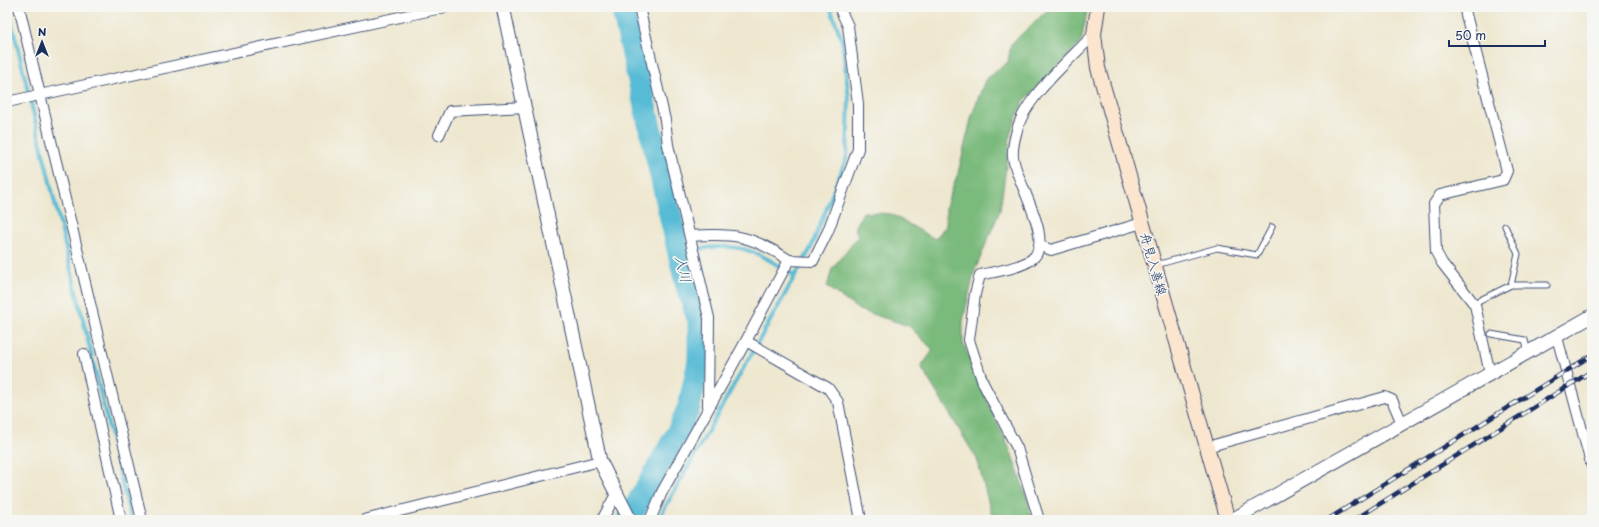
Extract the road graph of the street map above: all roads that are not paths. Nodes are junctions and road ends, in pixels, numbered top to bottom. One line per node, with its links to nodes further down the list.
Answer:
1 (19, 7): 9 (street)
2 (446, 7): 9 (street)
3 (503, 7): 11 (street)
4 (639, 7): 16 (street)
5 (839, 7): 18 (street)
6 (1098, 7): 8 (main road, 舟見入善線)
7 (1464, 7): 22 (street)
8 (1094, 34): 13 (main road, 舟見入善線); 17 (street)
9 (40, 95): 10 (street); 37 (street)
10 (7, 102)
11 (525, 107): 12 (street); 33 (street)
12 (439, 135)
13 (1142, 223): 17 (street); 19 (main road, 舟見入善線)
14 (1505, 226): 20 (lane)
15 (1272, 227): 19 (lane)
16 (690, 236): 18 (street); 30 (street)
17 (1039, 245): 43 (street)
18 (789, 260): 26 (street)
19 (1155, 265): 32 (main road, 舟見入善線)
20 (1511, 285): 21 (lane); 22 (lane)
21 (1547, 285)
22 (1474, 303): 29 (street)
23 (1592, 316): 25 (street)
24 (1490, 334): 27 (lane)
25 (1556, 337): 27 (street); 34 (street)
26 (746, 341): 30 (street); 42 (street)
27 (1529, 352): 29 (street)
28 (84, 354): 36 (street)
29 (1490, 374): 31 (street)
30 (708, 407): 41 (street)
31 (1402, 424): 32 (street); 45 (street)
32 (1207, 447): 44 (main road, 舟見入善線)
33 (600, 460): 35 (street); 38 (street)
34 (1592, 467)
35 (618, 499): 39 (street); 40 (street)
36 (121, 520)
37 (142, 520)
38 (364, 520)
39 (602, 520)
40 (630, 520)
41 (650, 520)
42 (861, 520)
43 (1040, 520)
44 (1228, 520)
45 (1232, 520)

